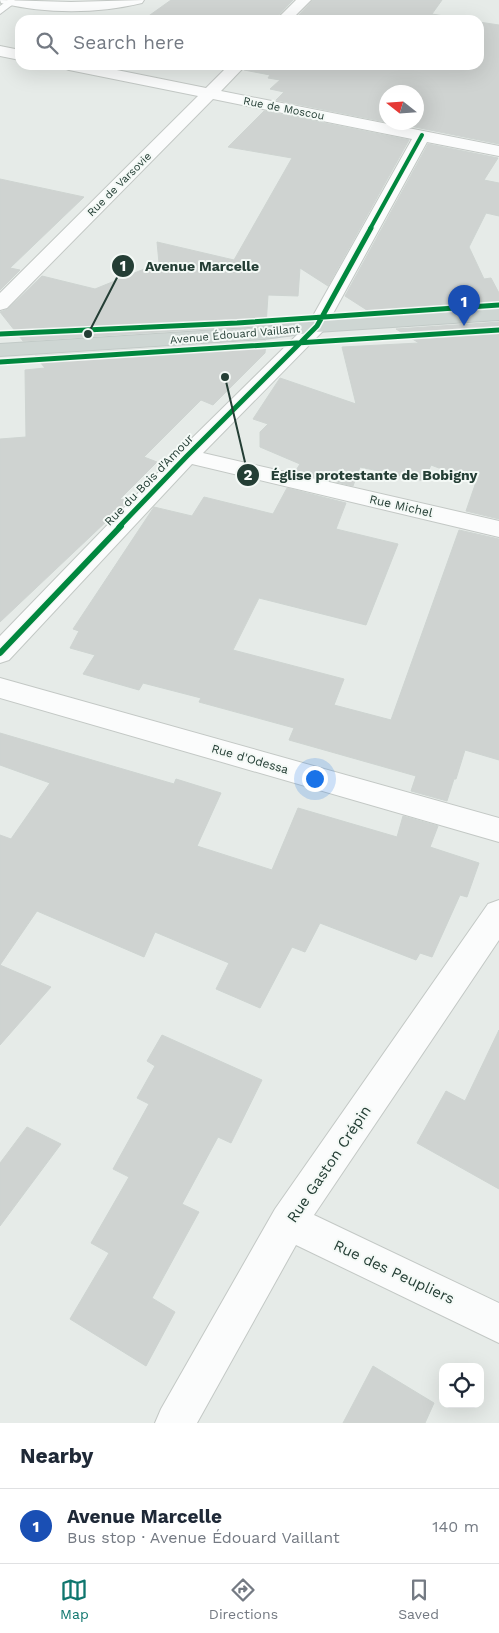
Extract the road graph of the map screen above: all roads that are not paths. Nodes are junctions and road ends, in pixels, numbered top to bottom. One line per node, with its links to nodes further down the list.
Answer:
1 (137, 0): 3 (street)
2 (304, 0): 4 (street)
3 (6, 4)
4 (288, 15)
5 (0, 51): 6 (street)
6 (15, 54)
7 (93, 70): 9 (street, Rue de Moscou)
8 (233, 70): 9 (street, Rue de Varsovie)
9 (208, 94): 10 (street, Rue de Moscou); 12 (street, Rue de Varsovie)
10 (422, 135): 11 (street, Rue de Moscou); 14 (street, Rue du Bois d'Amour)
11 (499, 151)
12 (0, 304)
13 (499, 314): 14 (main road, Avenue Édouard Vaillant)
14 (317, 326): 15 (main road, Avenue Édouard Vaillant); 16 (street, Rue du Bois d'Amour)
15 (0, 350)
16 (186, 456): 17 (street, Rue Michel); 18 (street, Rue du Bois d'Amour)
17 (499, 529)
18 (0, 653)
19 (0, 688): 20 (street, Rue d'Odessa)
20 (499, 830)
21 (499, 914): 22 (street, Rue Gaston Crépin)
22 (288, 1222): 23 (street, Rue des Peupliers); 24 (street, Rue Gaston Crépin)
23 (499, 1322)
24 (175, 1423)

